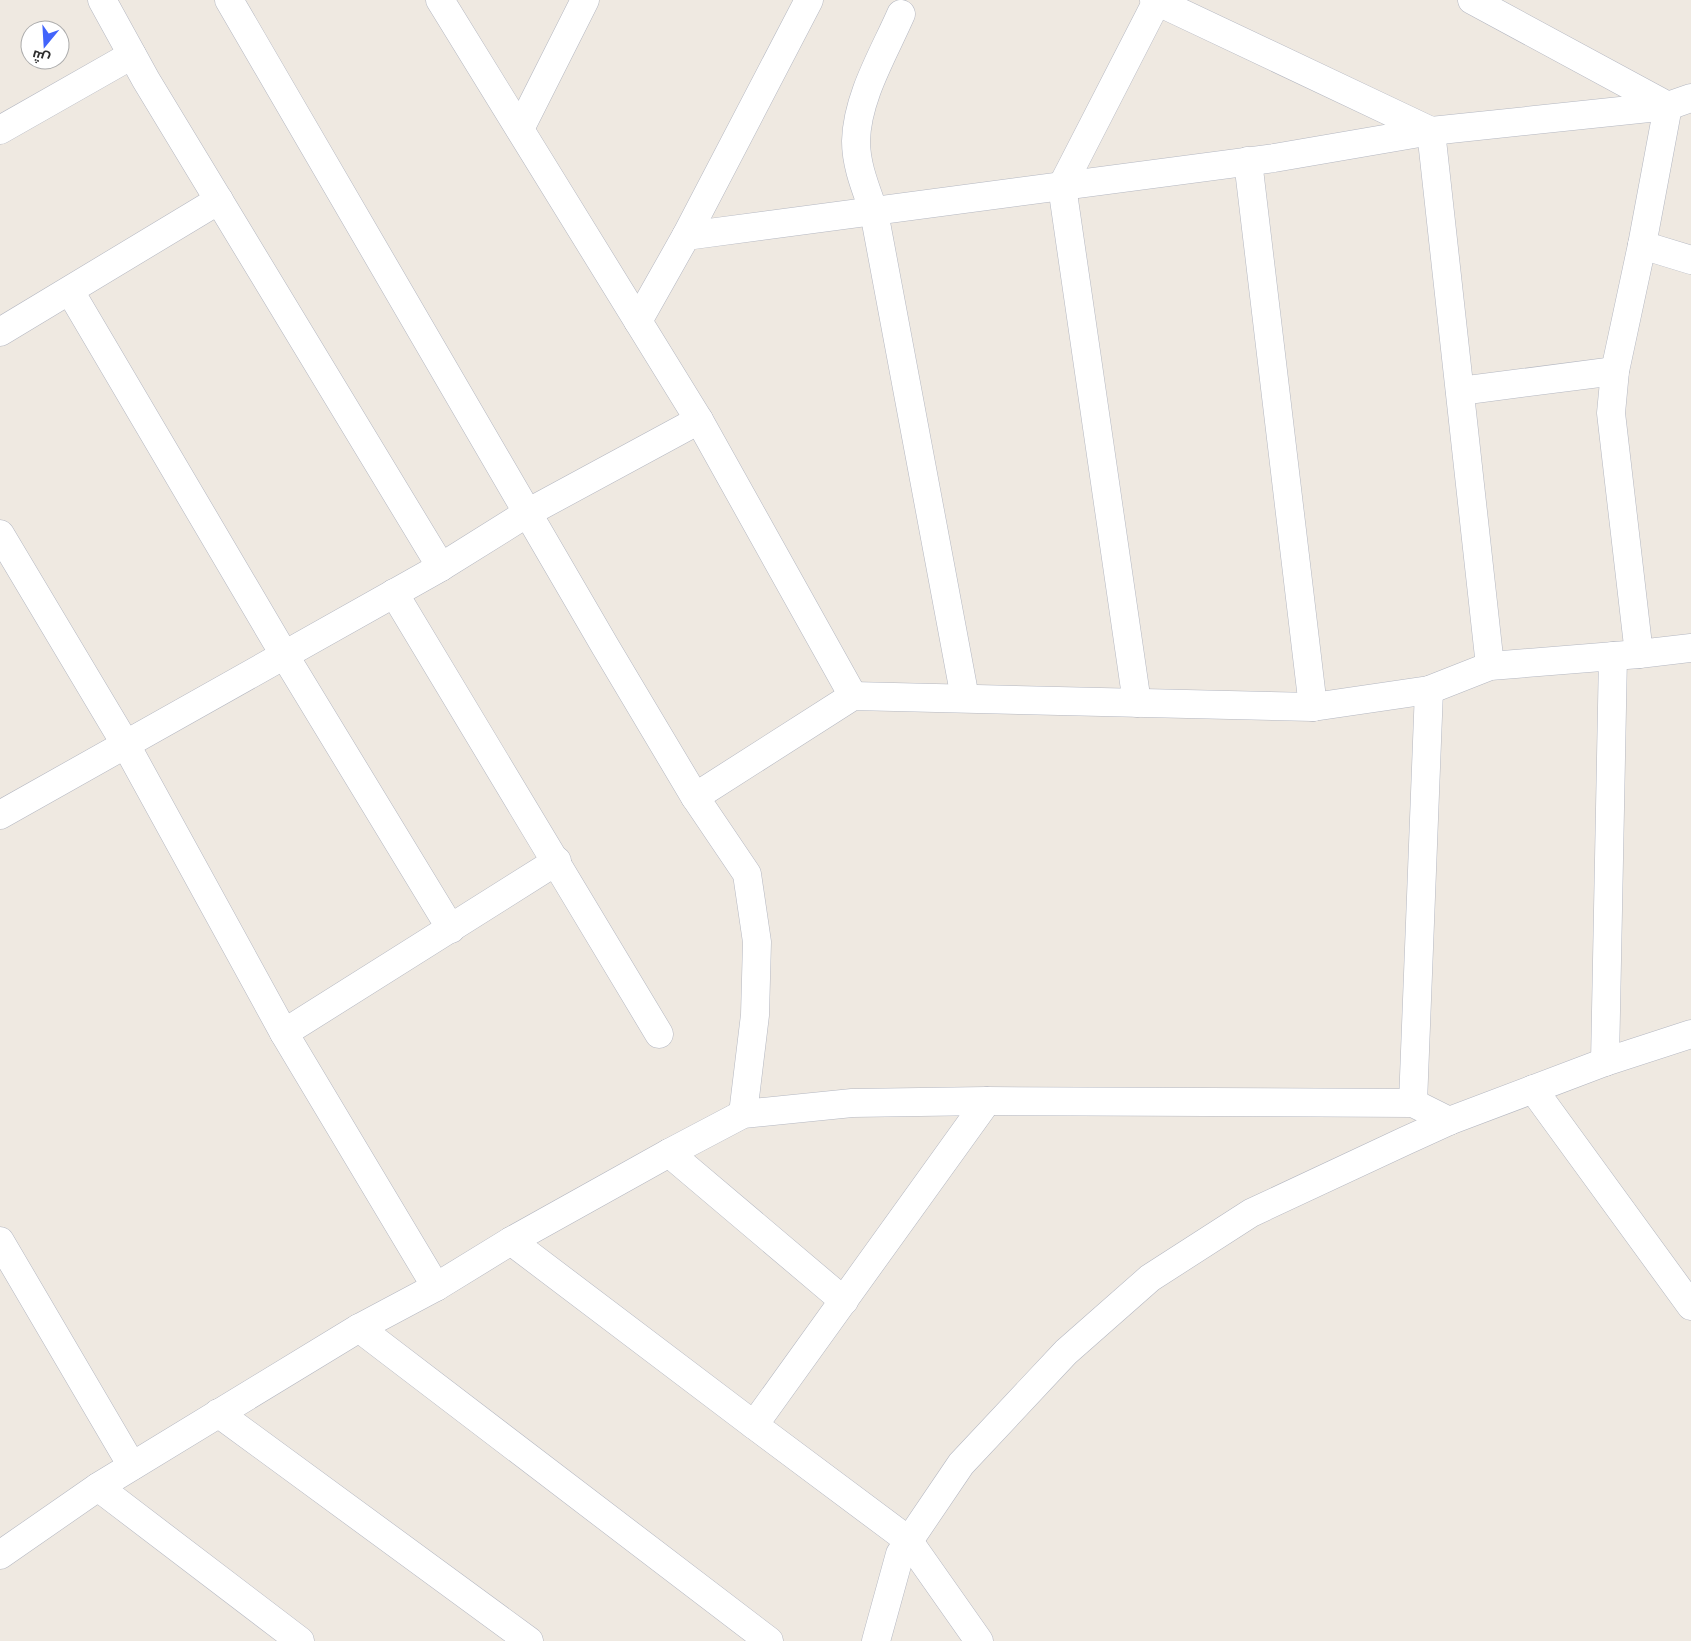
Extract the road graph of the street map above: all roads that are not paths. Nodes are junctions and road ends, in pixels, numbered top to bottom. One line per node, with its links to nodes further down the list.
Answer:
1 (102, 0): 9 (street)
2 (229, 0): 27 (street)
3 (440, 0): 11 (street)
4 (586, 0): 11 (street)
5 (810, 0): 18 (street)
6 (1472, 0): 10 (street)
7 (1156, 1): 13 (street); 15 (street)
8 (901, 14): 17 (street)
9 (132, 55): 12 (street); 16 (street)
10 (1679, 102): 13 (street); 19 (street)
11 (520, 129): 22 (street)
12 (0, 130)
13 (1431, 131): 14 (street); 25 (street)
14 (1248, 161): 15 (street); 39 (street)
15 (1062, 186): 17 (street); 38 (street)
16 (219, 200): 21 (street); 29 (street)
17 (874, 212): 18 (street); 37 (street)
18 (686, 236): 22 (street)
19 (1642, 245): 20 (street); 24 (street)
20 (1691, 260)
21 (70, 291): 23 (street); 33 (street)
22 (638, 321): 26 (street)
23 (0, 332)
24 (1615, 371): 25 (street); 32 (street)
25 (1460, 391): 34 (street)
26 (699, 420): 27 (street); 36 (street)
27 (529, 512): 29 (street); 41 (street)
28 (0, 534): 40 (street)
29 (441, 567): 30 (street)
30 (394, 594): 33 (street); 43 (street)
31 (1691, 648): 32 (street)
32 (1626, 655): 34 (street); 48 (street)
33 (285, 656): 40 (street); 44 (street)
34 (1490, 666): 35 (street)
35 (1429, 690): 39 (street); 51 (street)
36 (853, 696): 37 (street); 41 (street)
37 (965, 698): 38 (street)
38 (1137, 703): 39 (street)
39 (1313, 707)
40 (126, 745): 42 (street); 45 (street)
41 (695, 796): 52 (street)
42 (0, 815)
43 (557, 861): 44 (street); 46 (street)
44 (451, 929): 45 (street)
45 (284, 1033): 57 (street)
46 (659, 1034)
47 (1691, 1034): 48 (street)
48 (1605, 1062): 49 (street)
49 (1533, 1089): 53 (street); 59 (street)
50 (987, 1100): 51 (street); 52 (street); 58 (street)
51 (1413, 1103): 53 (street)
52 (743, 1114): 54 (street)
53 (1449, 1121): 65 (street)
54 (669, 1153): 56 (street); 58 (street)
55 (0, 1241): 63 (street)
56 (511, 1242): 57 (street); 62 (street)
57 (436, 1287): 60 (street)
58 (844, 1301): 62 (street)
59 (1691, 1306)
60 (359, 1328): 61 (street); 69 (street)
61 (218, 1413): 63 (street); 68 (street)
62 (754, 1425): 65 (street)
63 (132, 1466): 64 (street)
64 (98, 1487): 66 (street); 67 (street)
65 (908, 1540): 70 (street); 71 (street)
66 (0, 1555)
67 (300, 1641)
68 (529, 1641)
69 (769, 1641)
70 (876, 1641)
71 (979, 1641)

